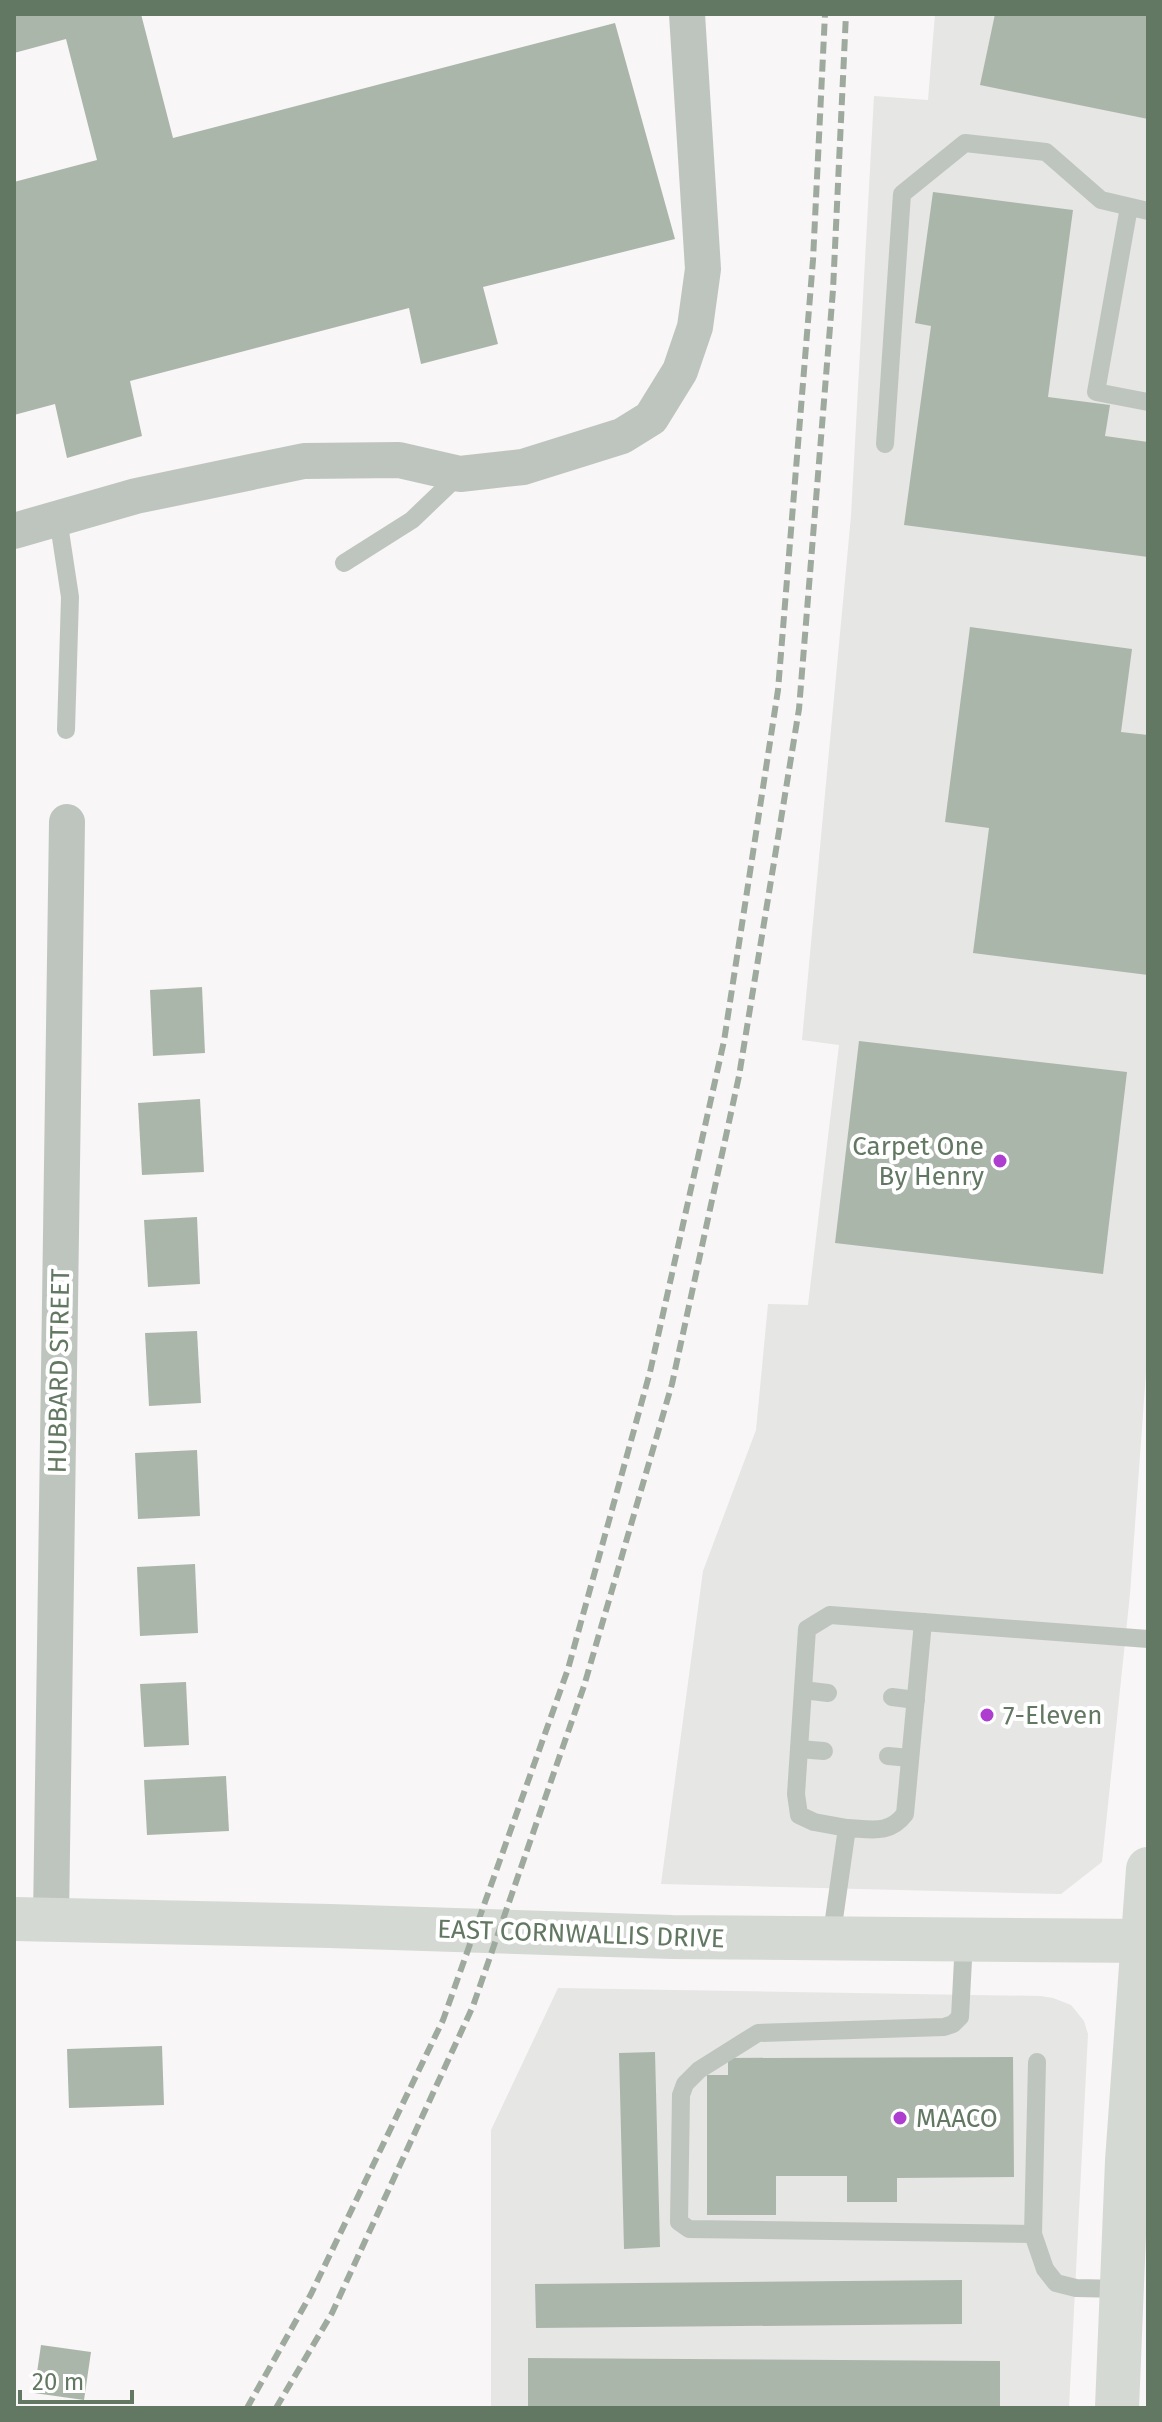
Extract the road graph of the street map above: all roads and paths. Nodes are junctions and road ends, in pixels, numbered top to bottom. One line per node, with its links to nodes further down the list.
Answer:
1 (687, 14): 6 (street)
2 (1129, 207): 3 (lane); 4 (lane); 5 (lane)
3 (1148, 211)
4 (1148, 402)
5 (885, 444)
6 (460, 474): 7 (street); 9 (lane)
7 (58, 518): 8 (street); 10 (lane)
8 (14, 531)
9 (344, 563)
10 (66, 730)
11 (67, 822): 24 (street, HUBBARD STREET)
12 (923, 1622): 13 (lane); 14 (lane); 17 (lane)
13 (1148, 1639)
14 (803, 1690): 15 (lane); 18 (lane)
15 (828, 1693)
16 (892, 1697): 17 (lane)
17 (916, 1700): 21 (lane)
18 (799, 1749): 19 (lane); 22 (lane)
19 (824, 1751)
20 (888, 1756): 21 (lane)
21 (910, 1758): 22 (lane)
22 (847, 1828): 25 (lane)
23 (1148, 1869): 27 (main road)
24 (33, 1919): 25 (main road, EAST CORNWALLIS DRIVE)
25 (831, 1940): 26 (main road, EAST CORNWALLIS DRIVE)
26 (964, 1941): 27 (main road, EAST CORNWALLIS DRIVE); 29 (lane)
27 (1144, 1941): 30 (main road)
28 (1037, 2062): 29 (lane)
29 (1033, 2234): 30 (lane)
30 (1122, 2289): 31 (main road)
31 (1117, 2408)

